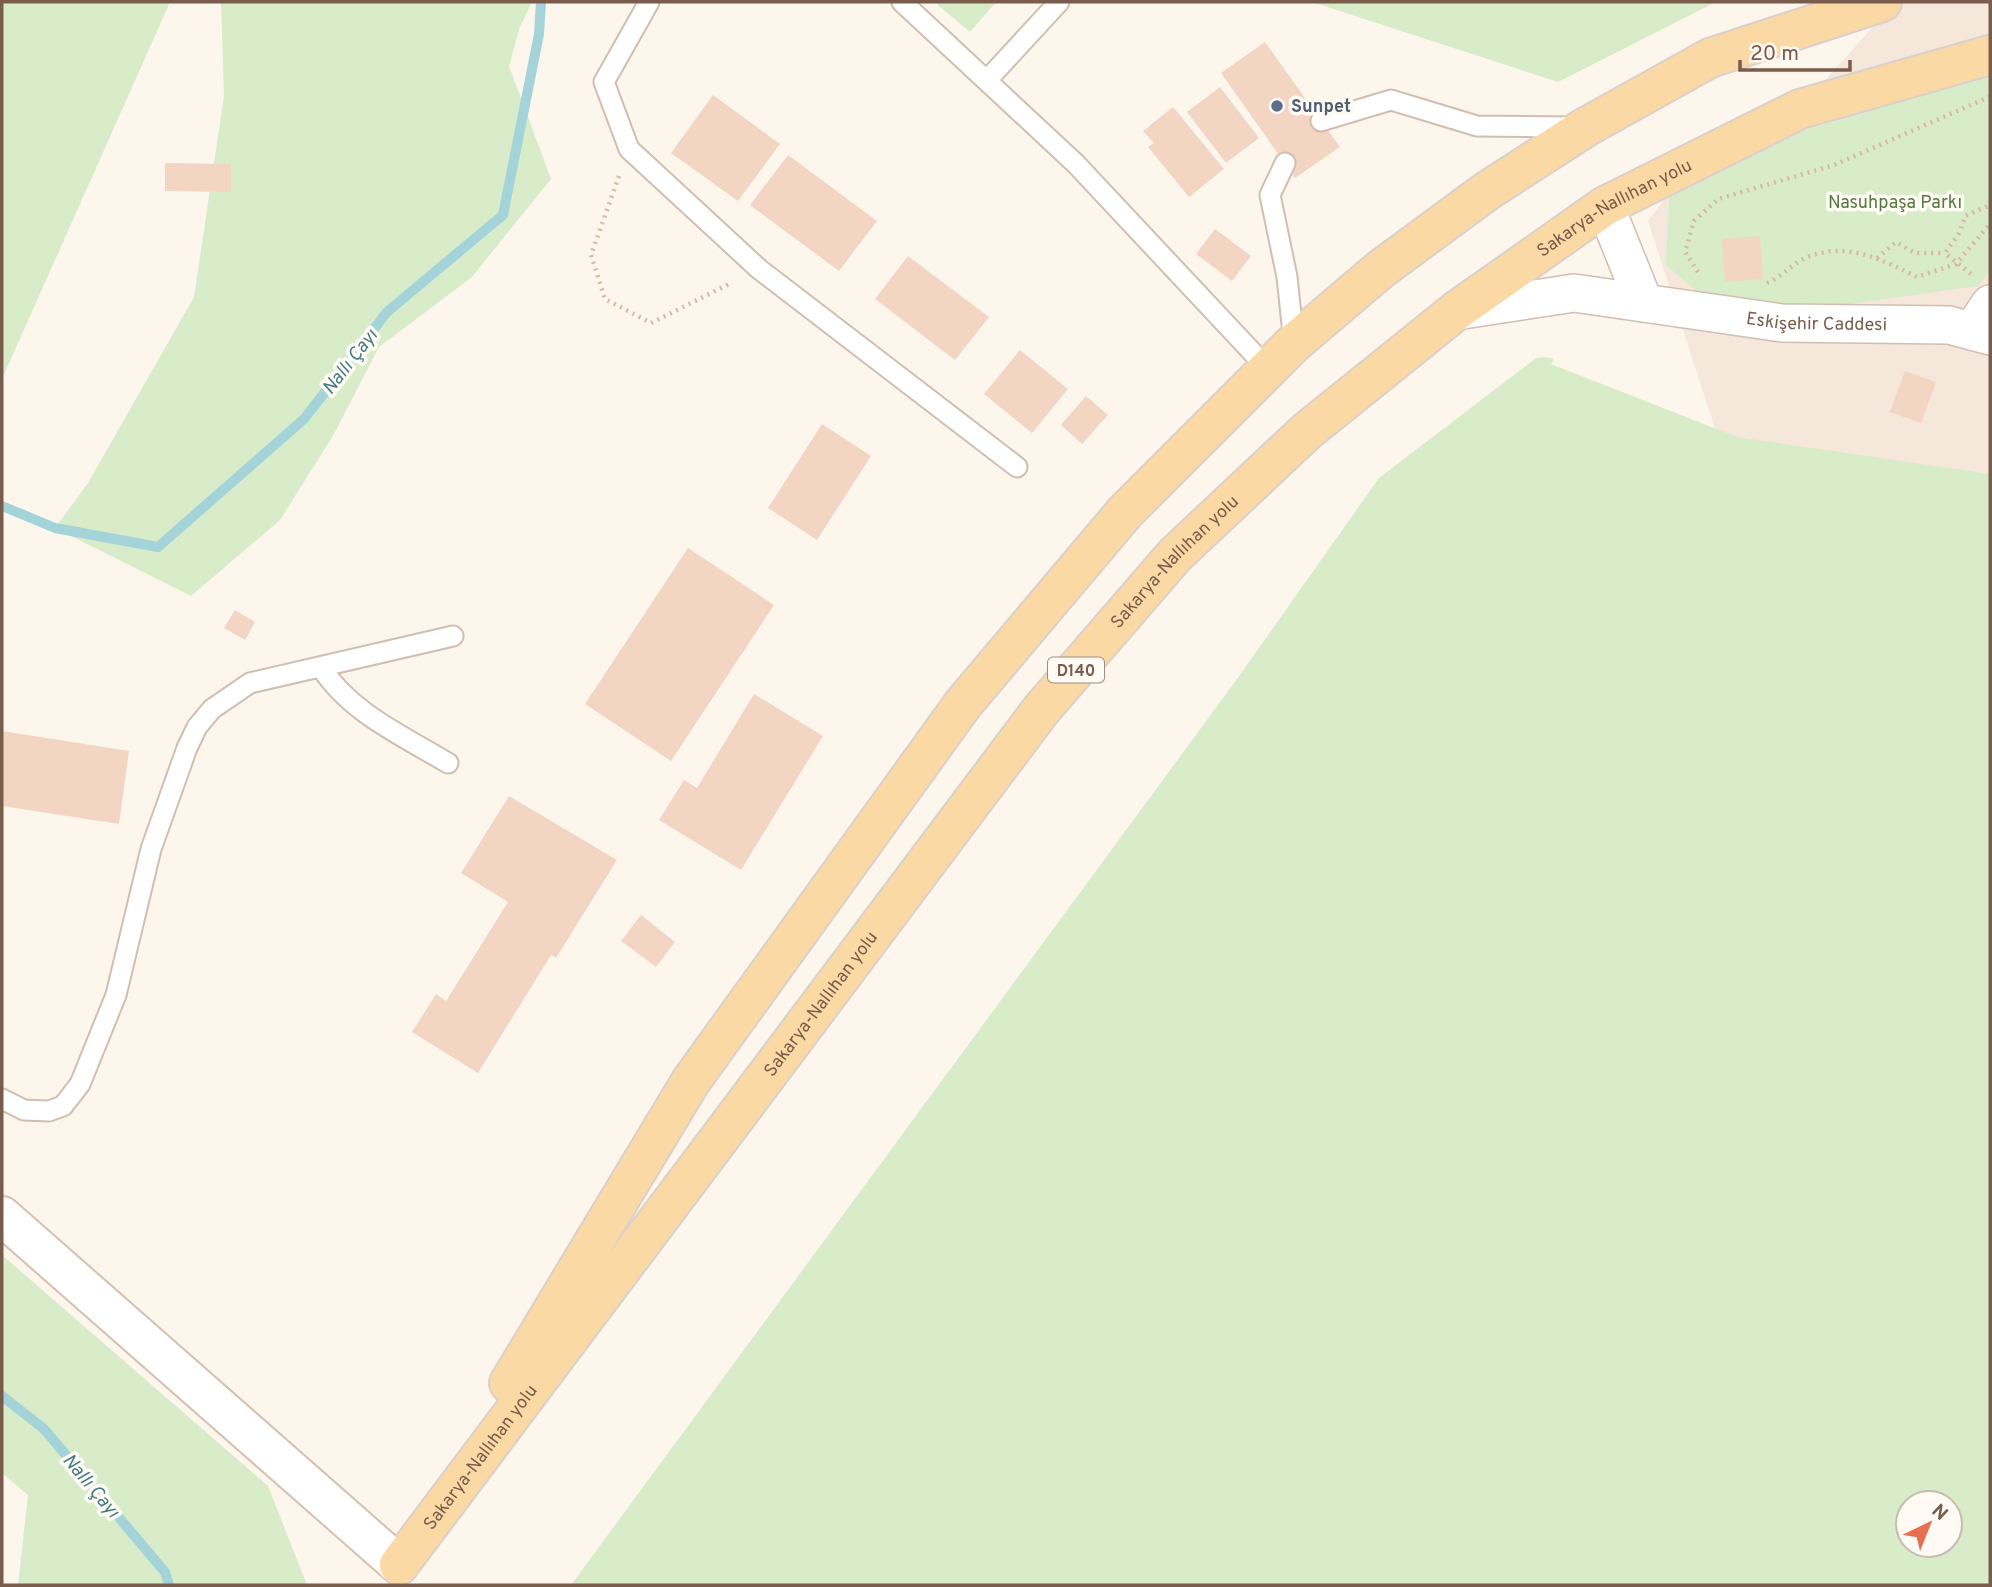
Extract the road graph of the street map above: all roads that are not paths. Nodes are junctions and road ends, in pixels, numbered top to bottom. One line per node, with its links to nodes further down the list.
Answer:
1 (649, 2): 15 (lane)
2 (902, 2): 6 (lane)
3 (1059, 2): 6 (lane)
4 (1882, 2): 8 (main road, Sakarya-Nallıhan yolu)
5 (1990, 55): 10 (main road, Sakarya-Nallıhan yolu / D140)
6 (988, 79): 14 (lane)
7 (1321, 121): 8 (lane)
8 (1586, 127): 14 (main road, Sakarya-Nallıhan yolu)
9 (1284, 163): 14 (lane)
10 (1605, 206): 11 (street); 12 (main road, Sakarya-Nallıhan yolu / D140)
11 (1644, 303): 12 (street, Eskişehir Caddesi); 13 (street, Eskişehir Caddesi)
12 (1456, 312): 21 (main road, Sakarya-Nallıhan yolu / D140)
13 (1983, 312)
14 (1281, 356): 21 (main road, Sakarya-Nallıhan yolu)
15 (1017, 467)
16 (453, 636): 17 (lane)
17 (321, 667): 18 (lane); 19 (lane)
18 (448, 763)
19 (2, 1099)
20 (2, 1216): 21 (main road)
21 (392, 1575)

